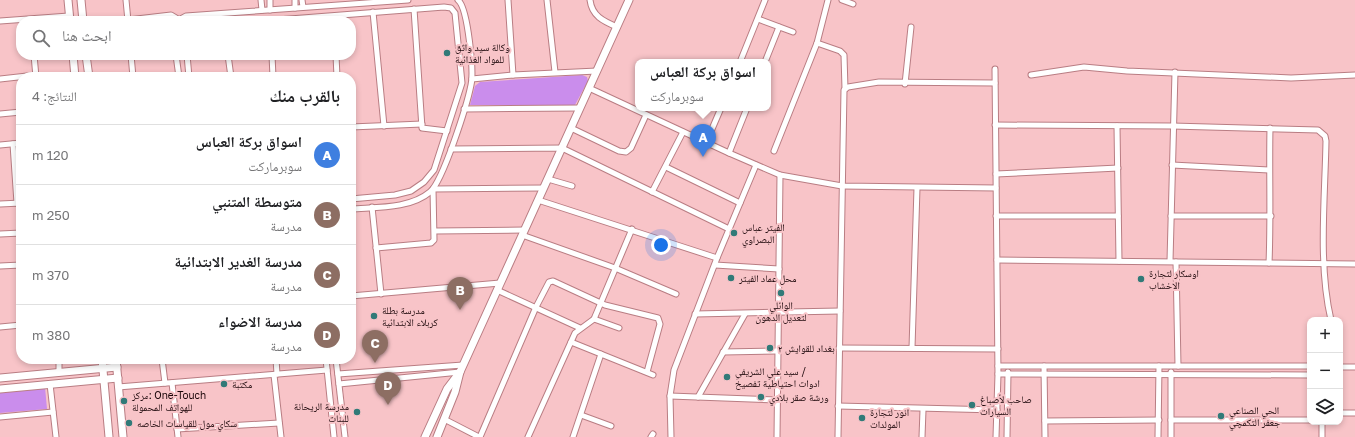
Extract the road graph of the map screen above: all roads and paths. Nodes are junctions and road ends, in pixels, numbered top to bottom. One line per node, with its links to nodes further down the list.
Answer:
1 (68, 0): 27 (street)
2 (81, 0): 28 (street)
3 (126, 0): 29 (street)
4 (261, 0): 23 (street)
5 (270, 0): 24 (street)
6 (295, 0): 20 (street)
7 (302, 0): 21 (street)
8 (408, 0): 17 (street)
9 (458, 0): 71 (street)
10 (508, 0): 66 (street)
11 (547, 0): 64 (street)
12 (590, 0): 37 (street)
13 (629, 0): 37 (street)
14 (765, 0): 34 (street)
15 (828, 0): 41 (street)
16 (842, 0): 19 (street)
17 (379, 1): 18 (street)
18 (347, 4): 21 (street); 26 (street)
19 (853, 4)
20 (295, 8): 21 (street); 24 (street)
21 (303, 8)
22 (414, 9): 25 (street); 85 (street); 86 (street)
23 (262, 10): 24 (street); 32 (street)
24 (270, 10)
25 (373, 12): 26 (street); 89 (street)
26 (348, 14): 33 (street)
27 (69, 16)
28 (83, 16)
29 (128, 16)
30 (162, 16): 31 (street)
31 (173, 16)
32 (186, 16)
33 (340, 16)
34 (758, 19): 38 (street); 42 (street)
35 (16, 20): 36 (street)
36 (0, 21)
37 (617, 27): 54 (street)
38 (779, 27): 40 (street); 43 (street)
39 (911, 27): 73 (street)
40 (793, 32)
41 (817, 43): 75 (street); 103 (street)
42 (741, 59)
43 (766, 59)
44 (34, 60): 55 (street)
45 (73, 60): 56 (street)
46 (87, 60): 57 (street)
47 (131, 60): 58 (street)
48 (177, 60): 59 (street)
49 (187, 60): 60 (street)
50 (229, 60): 61 (street)
51 (272, 60): 62 (street)
52 (336, 60): 63 (street)
53 (995, 69): 72 (street)
54 (597, 71): 64 (street); 74 (street)
55 (36, 72)
56 (75, 72)
57 (88, 72)
58 (133, 72)
59 (178, 72)
60 (189, 72)
61 (230, 72)
62 (273, 72)
63 (338, 72)
64 (555, 72): 66 (street)
65 (1175, 72): 67 (street); 68 (street); 91 (street)
66 (513, 75): 71 (street)
67 (1031, 75)
68 (1355, 75)
69 (16, 77): 70 (street)
70 (0, 78)
71 (472, 79): 77 (street)
72 (995, 83): 73 (street); 88 (street)
73 (905, 84): 75 (street)
74 (589, 88): 76 (street); 78 (street)
75 (845, 89): 115 (street)
76 (580, 108): 77 (street); 93 (street)
77 (464, 109): 87 (street)
78 (635, 110)
79 (638, 111): 84 (street)
80 (720, 111): 97 (street)
81 (746, 111): 104 (street)
82 (16, 112): 83 (street)
83 (0, 114)
84 (646, 115): 93 (street); 96 (street)
85 (449, 123): 87 (street); 95 (street)
86 (422, 124): 89 (street); 95 (street)
87 (459, 125): 102 (street)
88 (995, 125): 90 (street); 111 (street)
89 (384, 126): 92 (street)
90 (1117, 126): 91 (street); 108 (street)
91 (1172, 126): 94 (street); 106 (street)
92 (356, 127)
93 (571, 128): 101 (street)
94 (1270, 128): 109 (street); 145 (street)
95 (447, 131): 121 (street)
96 (683, 132): 97 (street); 107 (street)
97 (706, 143): 104 (street)
98 (13, 144): 99 (street); 100 (street); 110 (street)
99 (16, 144)
100 (0, 145)
101 (562, 148): 102 (street); 113 (street); 120 (street)
102 (451, 149): 119 (street)
103 (774, 151)
104 (729, 153): 105 (street)
105 (756, 165): 112 (street); 124 (street)
106 (1172, 165): 109 (street); 130 (street)
107 (666, 167): 120 (street); 124 (street)
108 (1118, 168): 111 (street); 129 (street)
109 (1269, 170): 131 (street)
110 (16, 174)
111 (996, 174): 118 (street)
112 (780, 175): 115 (street); 151 (street)
113 (548, 179): 114 (street); 116 (street)
114 (572, 186)
115 (842, 186): 117 (street); 159 (street)
116 (543, 188): 119 (street); 122 (street)
117 (917, 188): 118 (street); 171 (street)
118 (996, 188): 128 (street)
119 (433, 189): 126 (street); 134 (street)
120 (652, 192): 133 (street)
121 (356, 199)
122 (538, 200): 132 (street); 136 (street)
123 (16, 203): 125 (street)
124 (740, 203): 133 (street)
125 (0, 204)
126 (372, 208): 127 (street); 138 (street)
127 (356, 209)
128 (996, 216): 129 (street); 140 (street)
129 (1118, 216): 141 (street)
130 (1171, 216): 131 (street); 142 (street)
131 (1271, 216): 144 (street)
132 (632, 229): 139 (street); 150 (street)
133 (729, 229): 139 (street)
134 (435, 231): 136 (street); 138 (street)
135 (16, 233): 137 (street)
136 (523, 233): 150 (street); 152 (street)
137 (0, 234)
138 (376, 248): 154 (street)
139 (717, 258): 148 (street)
140 (997, 260): 141 (street); 172 (street)
141 (1118, 261): 142 (street)
142 (1170, 262): 143 (street)
143 (1176, 262): 144 (street); 190 (street)
144 (1269, 263): 145 (street)
145 (1324, 263): 146 (street); 163 (street)
146 (1355, 264)
147 (16, 265): 149 (street)
148 (715, 265): 151 (street); 161 (street)
149 (0, 266)
150 (615, 268): 155 (street); 157 (street)
151 (779, 269): 160 (street)
152 (500, 283): 153 (street); 154 (street)
153 (497, 290): 158 (street); 183 (street)
154 (382, 294): 156 (street)
155 (676, 294)
156 (356, 296)
157 (601, 304): 158 (street); 164 (street); 199 (street)
158 (536, 308): 167 (street); 248 (street)
159 (840, 311): 160 (street); 170 (street)
160 (779, 313): 162 (street); 173 (street)
161 (696, 314): 162 (street); 219 (street)
162 (745, 314): 174 (street)
163 (1330, 317)
164 (594, 319): 167 (street); 168 (street)
165 (16, 325): 166 (street)
166 (0, 327)
167 (580, 328): 169 (street)
168 (619, 328)
169 (571, 342): 175 (street); 249 (street)
170 (839, 348): 171 (street); 222 (street)
171 (912, 348): 172 (street)
172 (998, 349): 184 (street)
173 (778, 351): 174 (street); 221 (street)
174 (723, 352): 220 (street)
175 (601, 354): 199 (street); 228 (street)
176 (59, 364): 197 (street)
177 (103, 364): 195 (street)
178 (117, 364): 192 (street)
179 (162, 364): 213 (street)
180 (276, 364): 200 (street)
181 (326, 364): 196 (street)
182 (337, 364): 201 (street)
183 (463, 365): 198 (street); 201 (street)
184 (998, 366): 185 (street); 202 (street)
185 (1008, 366): 186 (street); 203 (street)
186 (1044, 366): 187 (street); 204 (street)
187 (1099, 366): 188 (street); 205 (street)
188 (1159, 366): 189 (street); 206 (street)
189 (1172, 366): 190 (street); 207 (street)
190 (1178, 366): 191 (street)
191 (1307, 366)
192 (117, 367): 195 (street); 211 (street)
193 (1343, 367): 194 (street)
194 (1355, 367)
195 (103, 368): 197 (street); 212 (street)
196 (327, 370): 200 (street); 244 (street)
197 (59, 372): 210 (street)
198 (460, 372): 216 (street); 230 (street); 246 (street)
199 (646, 372): 208 (street)
200 (276, 374): 214 (street); 235 (street)
201 (338, 374): 216 (street)
202 (998, 374): 203 (street); 224 (street)
203 (1008, 374): 204 (street); 256 (street)
204 (1044, 374): 205 (street); 234 (street)
205 (1099, 374): 206 (street)
206 (1159, 374): 207 (street); 231 (street)
207 (1171, 374): 209 (street); 232 (street)
208 (653, 375)
209 (1307, 375)
210 (0, 378)
211 (118, 378): 212 (street); 217 (street)
212 (104, 379): 215 (street); 240 (street)
213 (164, 383): 214 (street); 217 (street)
214 (172, 383): 238 (street)
215 (50, 384): 218 (street); 225 (street)
216 (339, 384): 245 (street)
217 (118, 387): 241 (street)
218 (0, 389)
219 (670, 396): 220 (street); 251 (street)
220 (698, 397): 221 (street)
221 (778, 400): 252 (street)
222 (838, 406): 223 (street); 253 (street)
223 (923, 410): 224 (street); 254 (street)
224 (997, 410): 255 (street)
225 (53, 412): 229 (street); 239 (street)
226 (1343, 413): 227 (street)
227 (1355, 413)
228 (581, 415): 237 (street); 250 (street)
229 (0, 418)
230 (444, 418): 247 (street); 248 (street)
231 (1159, 420): 234 (street); 258 (street)
232 (1171, 420): 233 (street); 259 (street)
233 (1307, 420)
234 (1045, 421): 257 (street)
235 (279, 423): 238 (street); 243 (street)
236 (1322, 425): 260 (street)
237 (611, 426)
238 (177, 429): 242 (street)
239 (56, 437)
240 (109, 437)
241 (123, 437)
242 (178, 437)
243 (280, 437)
244 (334, 437)
245 (345, 437)
246 (425, 437)
247 (437, 437)
248 (479, 437)
249 (528, 437)
250 (573, 437)
251 (670, 437)
252 (778, 437)
253 (838, 437)
254 (922, 437)
255 (996, 437)
256 (1007, 437)
257 (1045, 437)
258 (1158, 437)
259 (1171, 437)
260 (1322, 437)

